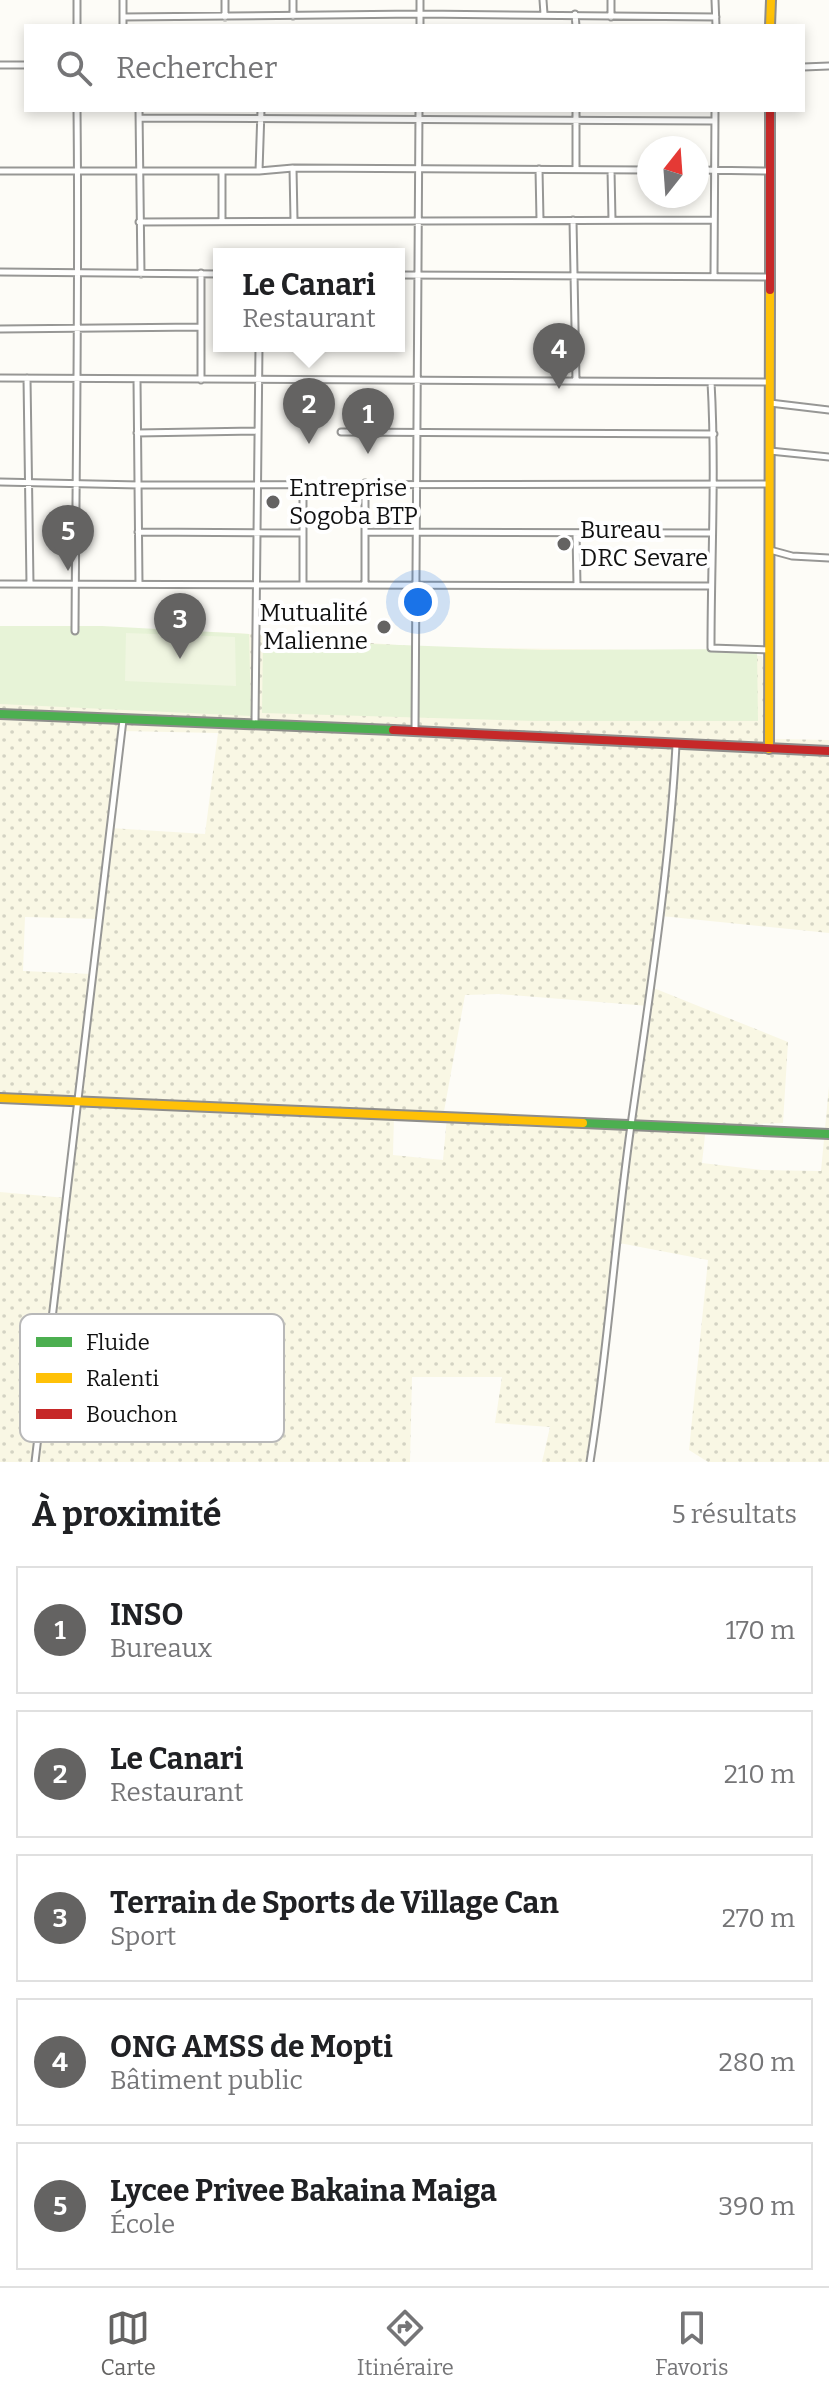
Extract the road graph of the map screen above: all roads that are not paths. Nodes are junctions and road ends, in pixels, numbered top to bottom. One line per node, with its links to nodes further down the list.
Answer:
1 (77, 0): 19 (street)
2 (123, 0): 15 (street)
3 (225, 0): 16 (street)
4 (293, 0): 14 (street)
5 (420, 0): 10 (street)
6 (543, 0): 11 (street)
7 (611, 0): 17 (street)
8 (715, 0): 18 (street)
9 (771, 0): 25 (street)
10 (420, 14): 11 (street); 14 (street); 22 (street)
11 (544, 14): 12 (street)
12 (575, 14): 17 (street); 23 (street)
13 (260, 16): 14 (street); 16 (street); 21 (street)
14 (293, 16)
15 (123, 17): 16 (street); 20 (street)
16 (225, 17)
17 (611, 17): 18 (street)
18 (716, 17): 24 (street)
19 (77, 24)
20 (123, 24)
21 (260, 24)
22 (420, 24)
23 (576, 24)
24 (716, 24)
25 (770, 24)
26 (0, 65): 27 (street)
27 (24, 65)
28 (829, 66): 29 (street)
29 (805, 67)
30 (77, 112): 46 (street)
31 (139, 112): 37 (street)
32 (261, 112): 39 (street)
33 (419, 112): 38 (street)
34 (576, 112): 40 (street)
35 (715, 112): 41 (street)
36 (770, 112): 55 (street)
37 (139, 118): 39 (street); 52 (street)
38 (419, 119): 39 (street); 40 (street); 43 (street)
39 (261, 120): 54 (street)
40 (576, 120): 41 (street); 45 (street)
41 (715, 121): 50 (street)
42 (293, 168): 43 (street); 54 (street); 57 (street)
43 (419, 168): 44 (street); 62 (street)
44 (539, 169): 45 (street); 58 (street)
45 (576, 169): 47 (street)
46 (78, 170): 51 (street); 52 (street); 65 (street)
47 (611, 170): 48 (street); 60 (street)
48 (637, 170)
49 (709, 170): 50 (street)
50 (714, 170): 55 (street); 61 (street)
51 (0, 171)
52 (138, 171): 53 (street); 63 (street)
53 (222, 171): 54 (street); 56 (street)
54 (259, 171)
55 (770, 171): 73 (street)
56 (222, 220): 57 (street); 63 (street)
57 (294, 220): 62 (street)
58 (540, 220): 59 (street); 62 (street)
59 (573, 220): 60 (street); 71 (street)
60 (612, 220): 61 (street)
61 (714, 220): 72 (street)
62 (419, 221): 70 (street)
63 (139, 222): 67 (street)
64 (0, 272): 65 (street)
65 (77, 273): 67 (street); 75 (street)
66 (201, 273): 67 (street); 68 (street); 74 (street)
67 (141, 274)
68 (213, 274)
69 (405, 275): 70 (street)
70 (418, 275): 71 (street); 84 (street)
71 (574, 276): 72 (street); 85 (street)
72 (714, 276): 73 (street)
73 (770, 277): 87 (street)
74 (201, 327): 75 (street); 82 (street)
75 (79, 328): 76 (street); 80 (street)
76 (0, 329)
77 (259, 352): 83 (street)
78 (0, 378): 79 (street)
79 (27, 378): 80 (street); 98 (street)
80 (76, 379): 81 (street); 104 (street)
81 (137, 379): 82 (street); 92 (street)
82 (201, 380): 83 (street)
83 (259, 381): 84 (street); 90 (street)
84 (418, 381): 85 (street); 93 (street)
85 (576, 381): 86 (street)
86 (711, 382): 87 (street); 94 (street)
87 (770, 382): 88 (street)
88 (770, 403): 89 (street); 95 (street)
89 (829, 410)
90 (258, 431): 92 (street); 101 (street)
91 (341, 432): 93 (street)
92 (137, 433): 105 (street)
93 (418, 433): 94 (street); 100 (street)
94 (714, 434): 106 (street)
95 (770, 451): 96 (street); 103 (street)
96 (829, 457)
97 (0, 482): 98 (street)
98 (27, 483): 104 (street); 118 (street)
99 (365, 483): 100 (street); 102 (street); 108 (street)
100 (417, 483): 106 (street); 109 (street)
101 (257, 484): 102 (street); 105 (street); 110 (street)
102 (303, 484): 111 (street)
103 (770, 484): 106 (street); 114 (street)
104 (76, 485): 105 (street); 119 (street)
105 (139, 485): 107 (street)
106 (712, 486): 113 (street)
107 (138, 532): 110 (street); 120 (street)
108 (365, 532): 109 (street); 123 (street)
109 (417, 532): 112 (street); 116 (street)
110 (256, 533): 111 (street); 121 (street)
111 (303, 533): 122 (street)
112 (576, 533): 113 (street); 124 (street)
113 (710, 533): 125 (street)
114 (770, 550): 115 (street); 127 (street)
115 (829, 558)
116 (416, 583): 123 (street); 124 (street); 131 (street)
117 (0, 584): 118 (street)
118 (30, 584): 119 (street)
119 (76, 584): 120 (street); 126 (street)
120 (139, 584): 121 (street)
121 (256, 584): 122 (street); 130 (street)
122 (303, 584): 123 (street)
123 (365, 584)
124 (577, 585): 125 (street)
125 (711, 586): 127 (street)
126 (75, 631)
127 (770, 650): 133 (street)
128 (0, 714): 129 (street)
129 (123, 719): 130 (street); 136 (street)
130 (255, 723): 131 (street)
131 (415, 731): 132 (street)
132 (676, 745): 133 (street); 137 (street)
133 (769, 749): 134 (street)
134 (829, 751)
135 (0, 1098): 136 (street)
136 (78, 1100): 137 (street); 139 (street)
137 (631, 1125): 138 (street); 142 (street)
138 (829, 1134)
139 (53, 1314)
140 (37, 1442): 141 (street)
141 (35, 1462)
142 (590, 1462)

